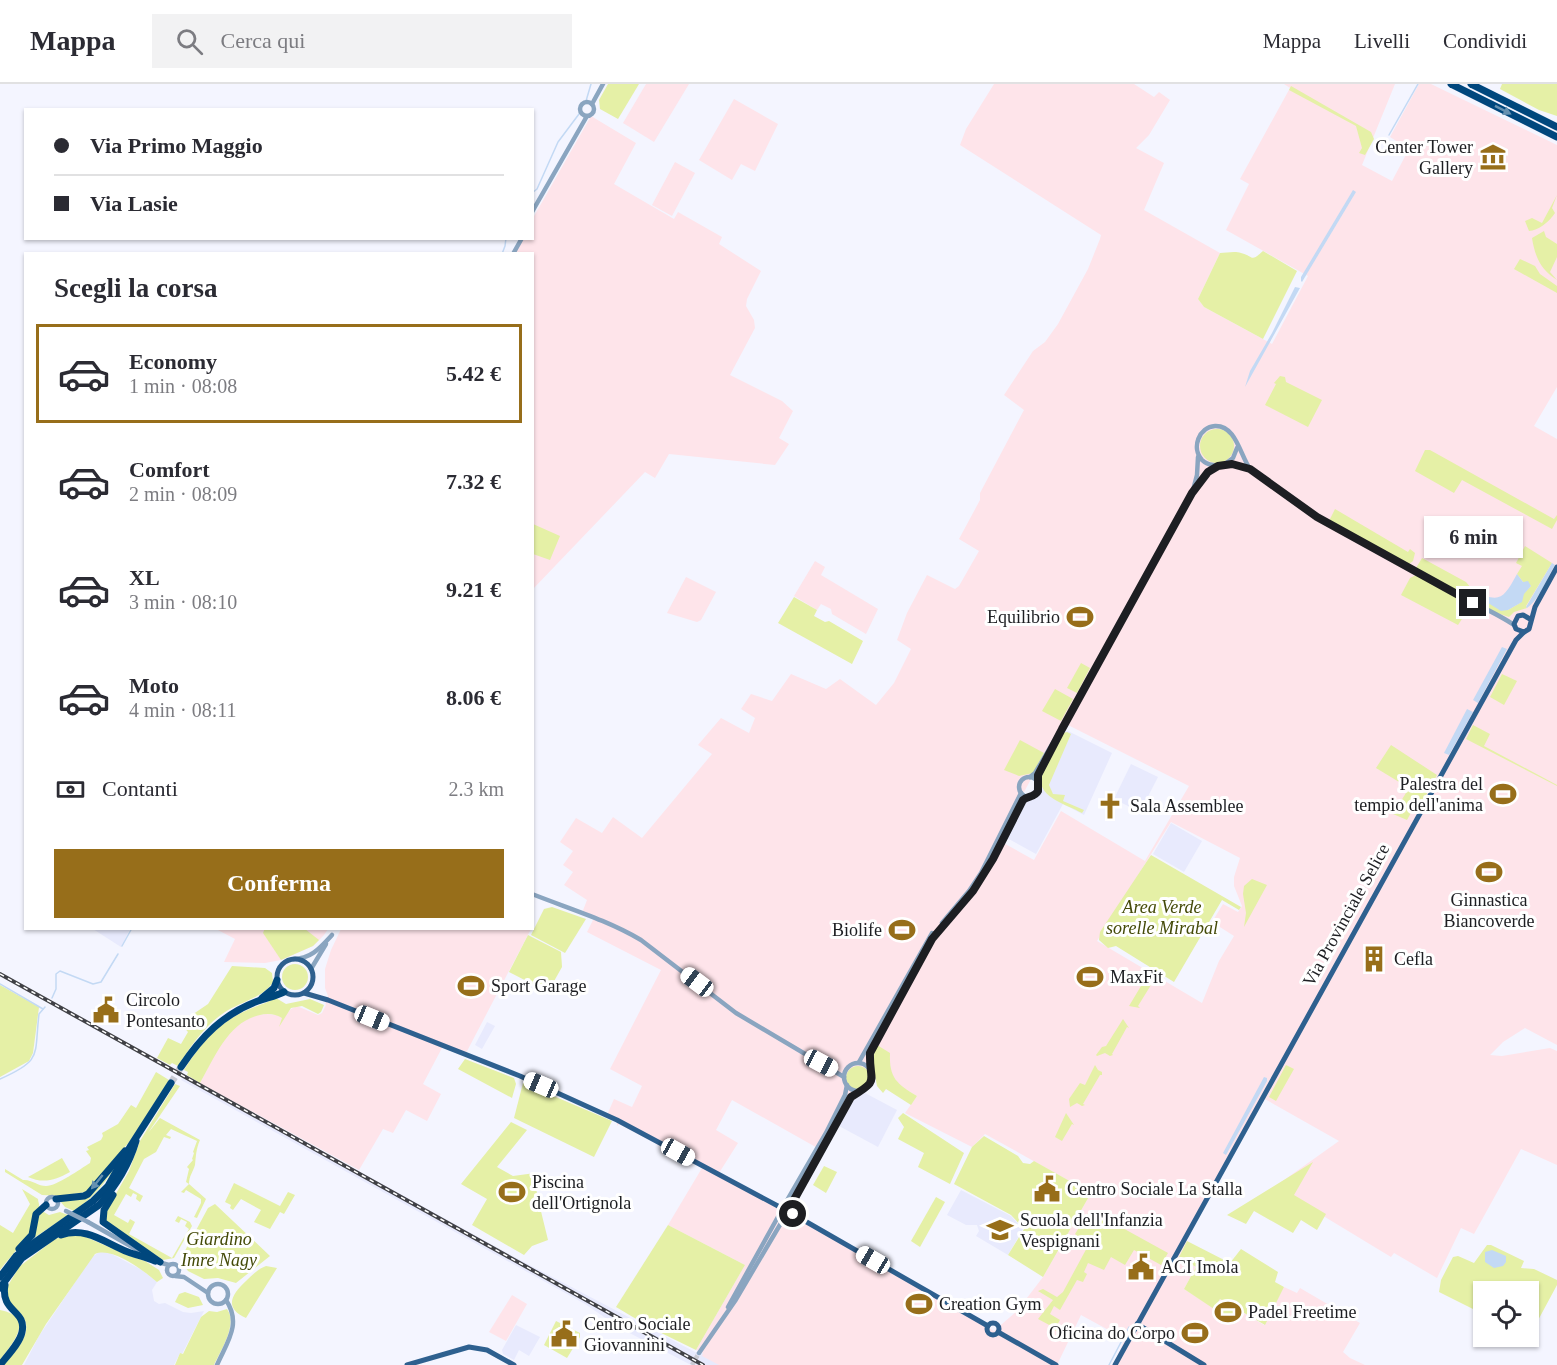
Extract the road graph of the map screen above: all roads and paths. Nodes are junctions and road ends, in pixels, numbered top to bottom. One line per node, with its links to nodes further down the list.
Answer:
1 (603, 84): 4 (street)
2 (1451, 84): 7 (highway, one-way to 7)
3 (1471, 84): 6 (highway)
4 (592, 104): 5 (street); 5 (street)
5 (587, 116): 8 (street)
6 (1557, 127)
7 (1557, 137)
8 (534, 209)
9 (1237, 444): 10 (street); 11 (street); 13 (street)
10 (1198, 454): 12 (street); 14 (street)
11 (1225, 464): 12 (street); 13 (street)
12 (1218, 466): 14 (street)
13 (1250, 469): 19 (street)
14 (1192, 493): 22 (street)
15 (1557, 567): 16 (main road, Via Provinciale Selice)
16 (1534, 606): 17 (main road, Via Provinciale Selice); 18 (main road, Via Provinciale Selice)
17 (1523, 615): 18 (main road); 19 (main road, Via Provinciale Selice)
18 (1530, 619): 20 (main road, Via Provinciale Selice)
19 (1516, 624): 20 (main road); 21 (main road, Via Provinciale Selice)
20 (1524, 632): 21 (main road, Via Provinciale Selice)
21 (1516, 640): 67 (main road, Via Provinciale Selice)
22 (1062, 729): 23 (street); 24 (street)
23 (1030, 777): 24 (street); 25 (street)
24 (1037, 781): 26 (street)
25 (1021, 793): 26 (street); 38 (street)
26 (1028, 796): 40 (street)
27 (534, 895): 41 (street)
28 (334, 930): 29 (street)
29 (332, 935): 30 (street); 31 (street)
30 (293, 959): 31 (main road); 32 (main road)
31 (311, 969): 33 (main road)
32 (277, 980): 34 (main road); 37 (highway)
33 (310, 986): 35 (main road); 36 (main road)
34 (284, 992): 35 (main road); 37 (highway)
35 (304, 993): 36 (main road)
36 (328, 1000): 54 (main road)
37 (258, 1001): 39 (highway)
38 (859, 1062): 40 (street); 42 (street)
39 (181, 1067)
40 (869, 1067): 46 (street)
41 (835, 1070): 42 (street); 43 (street)
42 (846, 1070): 43 (street)
43 (844, 1077): 45 (street)
44 (171, 1083): 47 (highway)
45 (847, 1085): 46 (street); 54 (street)
46 (861, 1091): 54 (street)
47 (138, 1136): 48 (highway); 49 (highway)
48 (130, 1147): 50 (highway, one-way to 50); 59 (highway)
49 (132, 1155): 55 (highway); 56 (highway)
50 (57, 1201): 51 (street); 52 (street); 53 (street)
51 (46, 1205): 52 (street); 59 (highway)
52 (53, 1209): 53 (street)
53 (66, 1210): 56 (street, bridge)
54 (785, 1210): 68 (street); 73 (main road)
55 (47, 1240): 56 (highway); 59 (highway)
56 (160, 1262): 57 (street)
57 (168, 1268): 58 (street); 60 (street)
58 (179, 1269): 60 (street); 61 (street)
59 (5, 1271): 62 (highway); 66 (highway)
60 (175, 1276): 63 (street)
61 (211, 1287): 63 (street); 64 (street)
62 (0, 1288)
63 (208, 1293): 64 (street)
64 (224, 1302): 70 (street)
65 (0, 1308): 66 (highway)
66 (10, 1310): 69 (highway)
67 (1137, 1324): 74 (main road, Via Provinciale Selice); 75 (main road)
68 (699, 1353)
69 (0, 1365)
70 (217, 1365)
71 (407, 1365): 72 (main road)
72 (514, 1365)
73 (1056, 1365)
74 (1115, 1365)
75 (1204, 1365)

